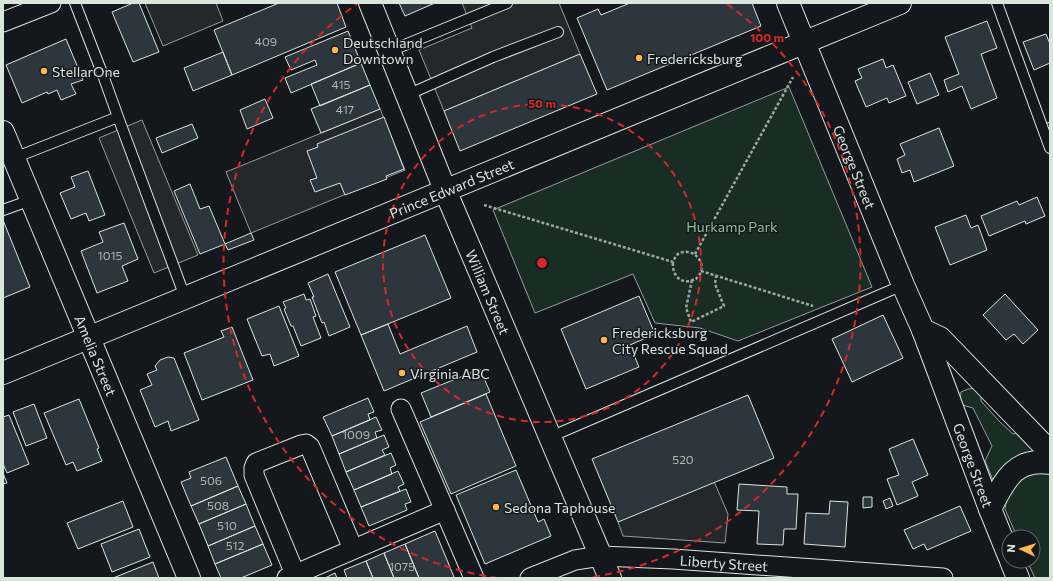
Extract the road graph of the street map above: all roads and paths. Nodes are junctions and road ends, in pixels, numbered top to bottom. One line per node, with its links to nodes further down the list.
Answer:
1 (51, 3): 8 (street)
2 (75, 3): 14 (lane)
3 (370, 3): 11 (street, William Street)
4 (507, 3): 11 (lane)
5 (788, 3): 10 (street, George Street)
6 (900, 3): 10 (street, Prince Edward Street)
7 (997, 3): 16 (lane)
8 (3, 22)
9 (558, 32): 13 (lane)
10 (804, 42): 18 (street, Prince Edward Street); 27 (street, George Street)
11 (390, 51): 13 (street, William Street)
12 (793, 77): 22 (path)
13 (407, 95): 18 (street, William Street)
14 (118, 117): 17 (lane); 28 (lane)
15 (3, 132): 17 (street, Amelia Street)
16 (1050, 148)
17 (14, 158): 19 (street, Amelia Street)
18 (445, 190): 28 (street, Prince Edward Street); 34 (street, William Street)
19 (31, 200): 21 (lane); 31 (street, Amelia Street)
20 (484, 205): 23 (path)
21 (3, 210)
22 (695, 254): 23 (path); 24 (path)
23 (673, 262): 26 (path)
24 (701, 271): 25 (path); 26 (path)
25 (716, 276): 26 (path); 29 (path)
26 (692, 280)
27 (903, 285): 29 (lane); 30 (street, George Street)
28 (185, 297): 31 (street, Prince Edward Street)
29 (836, 314): 34 (lane)
30 (923, 330): 35 (street); 37 (street, George Street)
31 (88, 337): 32 (street, Prince Edward Street); 43 (street, Amelia Street)
32 (3, 373)
33 (401, 409): 38 (street)
34 (550, 437): 41 (street, William Street)
35 (1050, 452)
36 (1050, 463): 37 (street)
37 (990, 509): 39 (street, George Street)
38 (445, 510): 40 (street); 44 (street)
39 (1001, 536)
40 (353, 549): 42 (street); 42 (street)
41 (601, 556): 45 (street, Liberty Street); 46 (street, William Street); 47 (street, Liberty Street)
42 (291, 576)
43 (189, 578)
44 (474, 578)
45 (530, 578)
46 (610, 578)
47 (943, 578)

